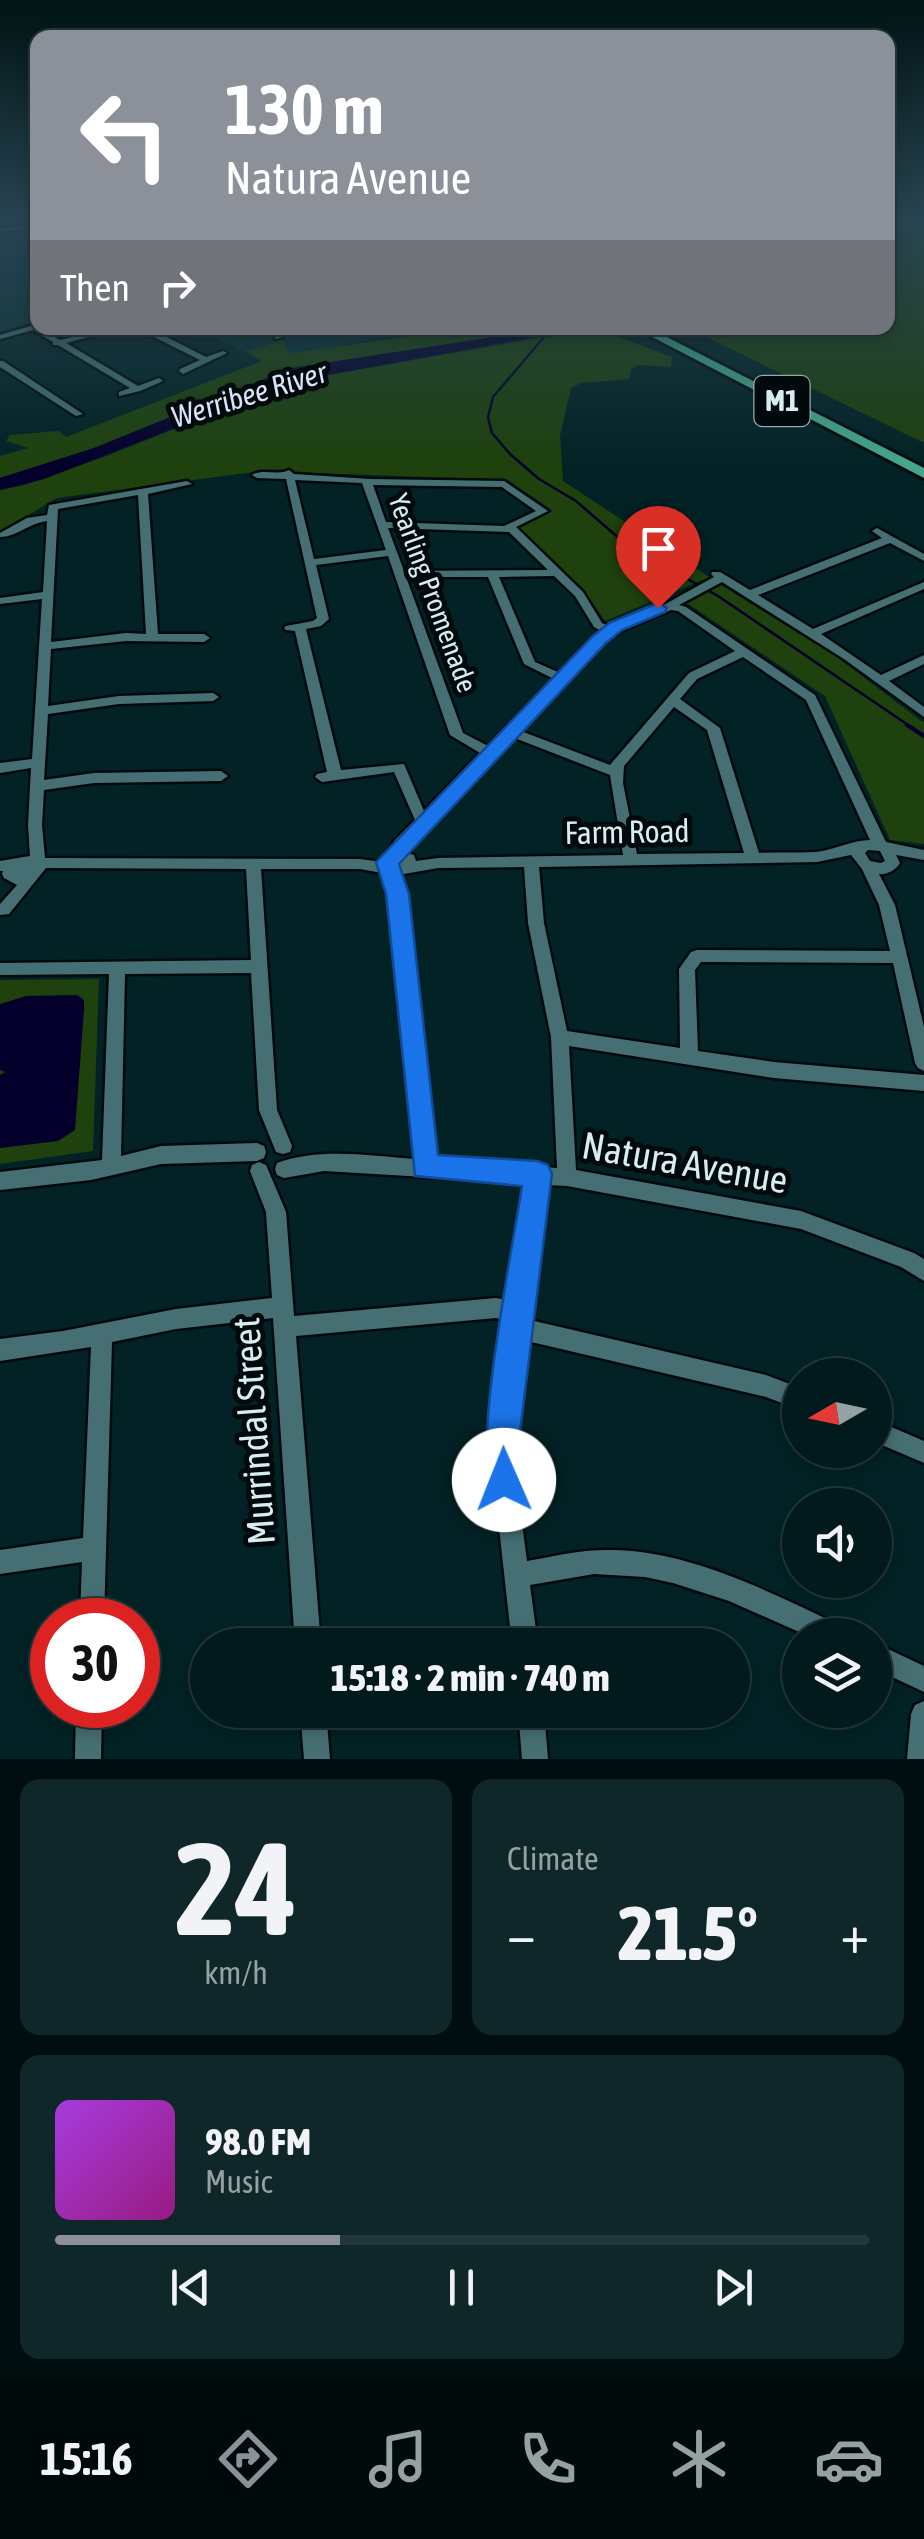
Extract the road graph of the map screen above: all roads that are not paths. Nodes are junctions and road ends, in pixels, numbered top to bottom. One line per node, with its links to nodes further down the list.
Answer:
1 (30, 330): 7 (street)
2 (44, 335): 8 (street)
3 (89, 335): 8 (street)
4 (156, 335): 11 (street)
5 (654, 335): 19 (highway, M1)
6 (680, 335): 17 (highway, M1)
7 (0, 337)
8 (56, 343): 14 (street)
9 (223, 353): 11 (street)
10 (0, 359): 16 (street)
11 (207, 361): 12 (street)
12 (183, 371)
13 (159, 380): 14 (street)
14 (137, 389): 15 (street)
15 (122, 394)
16 (79, 414)
17 (924, 458)
18 (289, 474): 20 (street, Yearling Promenade); 21 (street, Yearling Promenade); 32 (street)
19 (924, 474)
20 (257, 475)
21 (366, 482): 25 (street, Yearling Promenade); 26 (street)
22 (187, 484): 23 (street)
23 (143, 491): 24 (street); 43 (street)
24 (54, 510): 28 (street); 37 (street)
25 (382, 525): 26 (street); 30 (street, Yearling Promenade)
26 (508, 527): 34 (street)
27 (877, 531): 29 (street)
28 (4, 534)
29 (890, 539): 31 (street); 38 (street)
30 (392, 552): 32 (street); 33 (street, Yearling Promenade)
31 (921, 554)
32 (310, 563): 62 (street)
33 (400, 574): 35 (street); 55 (street, Yearling Promenade)
34 (558, 574): 35 (street); 41 (street)
35 (493, 576): 48 (street)
36 (924, 586): 42 (street)
37 (48, 595): 39 (street); 45 (street)
38 (749, 596): 40 (street); 42 (street)
39 (0, 601)
40 (674, 602): 41 (street); 46 (street)
41 (610, 631): 48 (street)
42 (811, 634): 49 (street)
43 (152, 637): 44 (street); 45 (street)
44 (204, 638)
45 (45, 646): 52 (street)
46 (745, 651): 51 (street); 61 (street)
47 (924, 659): 49 (street)
48 (562, 678): 54 (street)
49 (880, 680): 53 (street)
50 (213, 697): 52 (street)
51 (672, 700): 58 (street); 68 (street)
52 (41, 711): 56 (street)
53 (924, 713)
54 (510, 732): 55 (street); 58 (street)
55 (490, 753): 62 (street)
56 (38, 762): 57 (street); 60 (street)
57 (0, 768)
58 (615, 772): 69 (street)
59 (221, 776): 60 (street)
60 (37, 786): 63 (street)
61 (858, 806): 64 (street); 65 (street)
62 (426, 820): 71 (street)
63 (35, 825): 75 (street); 76 (street)
64 (883, 846): 65 (street, Farm Road); 66 (street); 73 (street)
65 (860, 847): 67 (street, Farm Road); 74 (street)
66 (924, 856): 73 (street)
67 (817, 857): 68 (street, Farm Road); 74 (street, Farm Road)
68 (753, 858): 69 (street, Farm Road)
69 (631, 860): 70 (street, Farm Road)
70 (530, 861): 71 (street, Farm Road); 83 (street)
71 (399, 863): 72 (street, Farm Road); 91 (street)
72 (253, 865): 75 (street, Farm Road); 80 (street)
73 (892, 865): 74 (street, Farm Road); 77 (street)
74 (866, 866): 77 (street)
75 (36, 869): 76 (street, Farm Road); 78 (street)
76 (10, 870): 78 (street)
77 (887, 905): 79 (street)
78 (2, 912)
79 (899, 957): 84 (street); 85 (street)
80 (257, 966): 81 (street); 87 (street)
81 (117, 968): 82 (street); 90 (street)
82 (0, 969)
83 (560, 1037): 84 (street); 93 (street)
84 (690, 1056): 86 (street)
85 (924, 1063)
86 (924, 1082)
87 (268, 1110): 88 (street); 89 (street)
88 (284, 1159): 89 (street); 89 (street); 91 (street, Natura Avenue); 95 (street, Murrindal Street)
89 (258, 1160): 90 (street); 95 (street, Murrindal Street)
90 (110, 1167): 94 (street)
91 (425, 1167): 92 (street, Natura Avenue)
92 (538, 1174): 93 (street, Natura Avenue); 98 (street)
93 (567, 1177): 96 (street, Natura Avenue)
94 (0, 1182)
95 (276, 1212): 97 (street, Murrindal Street)
96 (918, 1264)
97 (283, 1317): 98 (street); 99 (street); 109 (street, Murrindal Street)
98 (518, 1320): 101 (street); 106 (street)
99 (102, 1335): 100 (street); 104 (street)
100 (0, 1350)
101 (782, 1393)
102 (892, 1438): 103 (street)
103 (924, 1452)
104 (94, 1548): 105 (street); 107 (street)
105 (0, 1562)
106 (518, 1576): 108 (street); 110 (street)
107 (93, 1598)
108 (796, 1618)
109 (307, 1628)
110 (523, 1628)
111 (892, 1664): 112 (street)
112 (924, 1680)
113 (924, 1714): 120 (street)
114 (89, 1728): 117 (street)
115 (314, 1728): 118 (street)
116 (532, 1728): 119 (street)
117 (88, 1759)
118 (317, 1759)
119 (535, 1759)
120 (920, 1759)

